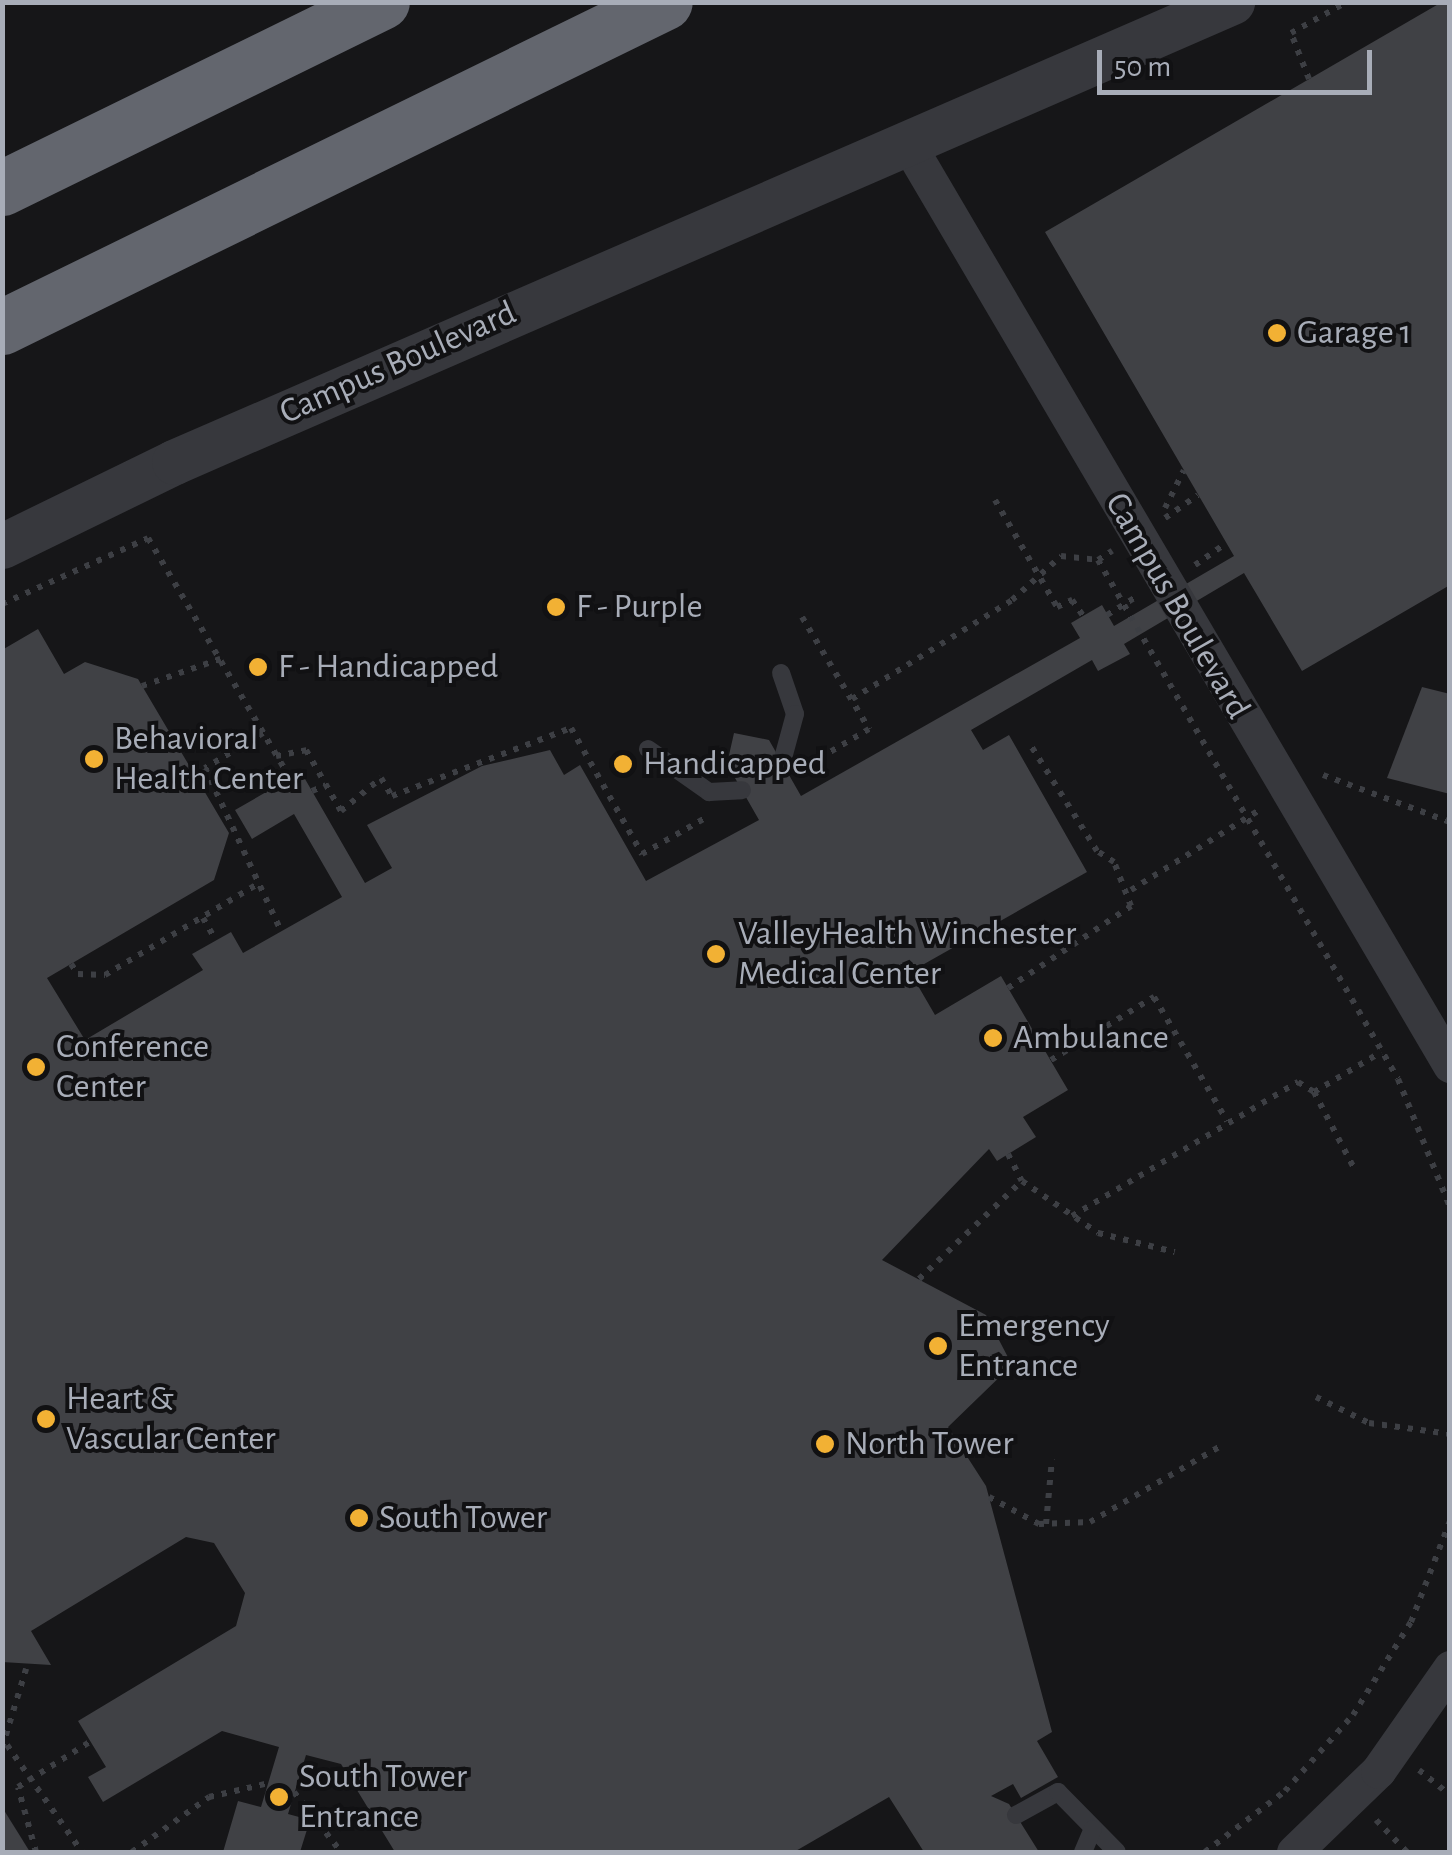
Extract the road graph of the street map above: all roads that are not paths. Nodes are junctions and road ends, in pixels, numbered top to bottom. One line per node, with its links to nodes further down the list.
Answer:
1 (382, 2): 5 (highway)
2 (665, 2): 6 (highway)
3 (1232, 2): 4 (street, Campus Boulevard)
4 (908, 144): 7 (street, Campus Boulevard); 12 (street, Campus Boulevard)
5 (2, 188)
6 (2, 327)
7 (2, 546)
8 (781, 673): 10 (lane)
9 (648, 750): 11 (lane)
10 (786, 769)
11 (742, 790)
12 (1450, 1064)
13 (1450, 1668): 18 (street)
14 (1016, 1814): 15 (lane)
15 (1094, 1829): 16 (lane); 17 (lane)
16 (1083, 1852)
17 (1117, 1852)
18 (1294, 1852)

